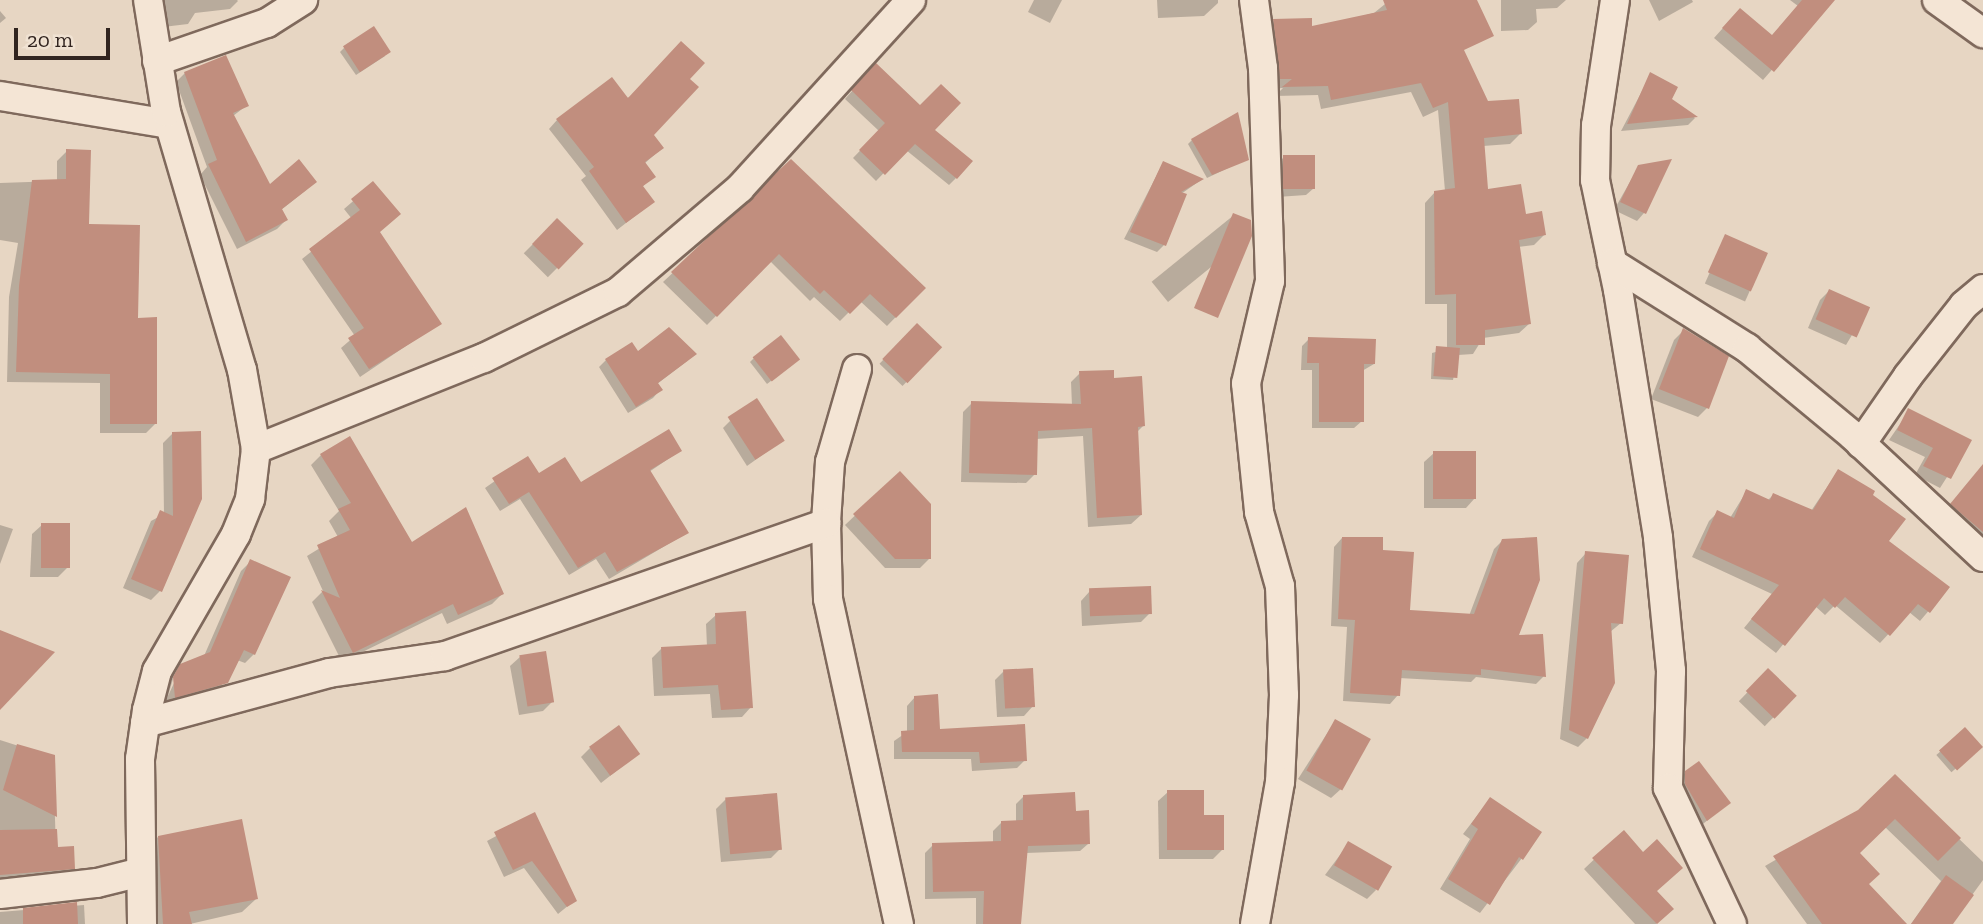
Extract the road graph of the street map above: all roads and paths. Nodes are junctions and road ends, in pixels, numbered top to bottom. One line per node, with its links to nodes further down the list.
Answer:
1 (148, 0): 8 (street)
2 (303, 0): 8 (street)
3 (911, 0): 15 (street)
4 (1254, 0): 23 (street)
5 (1615, 0): 11 (street)
6 (1937, 0): 7 (street)
7 (1983, 33)
8 (158, 61): 10 (street)
9 (0, 96): 10 (street)
10 (169, 124): 15 (street)
11 (1612, 263): 14 (street); 24 (street)
12 (1983, 289): 14 (street)
13 (857, 369): 16 (street)
14 (1861, 444): 17 (street)
15 (256, 449): 18 (street)
16 (826, 523): 18 (street); 22 (street)
17 (1983, 557)
18 (145, 723): 19 (street)
19 (141, 872): 20 (street); 21 (street)
20 (0, 894)
21 (142, 924)
22 (898, 924)
23 (1255, 924)
24 (1732, 924)

